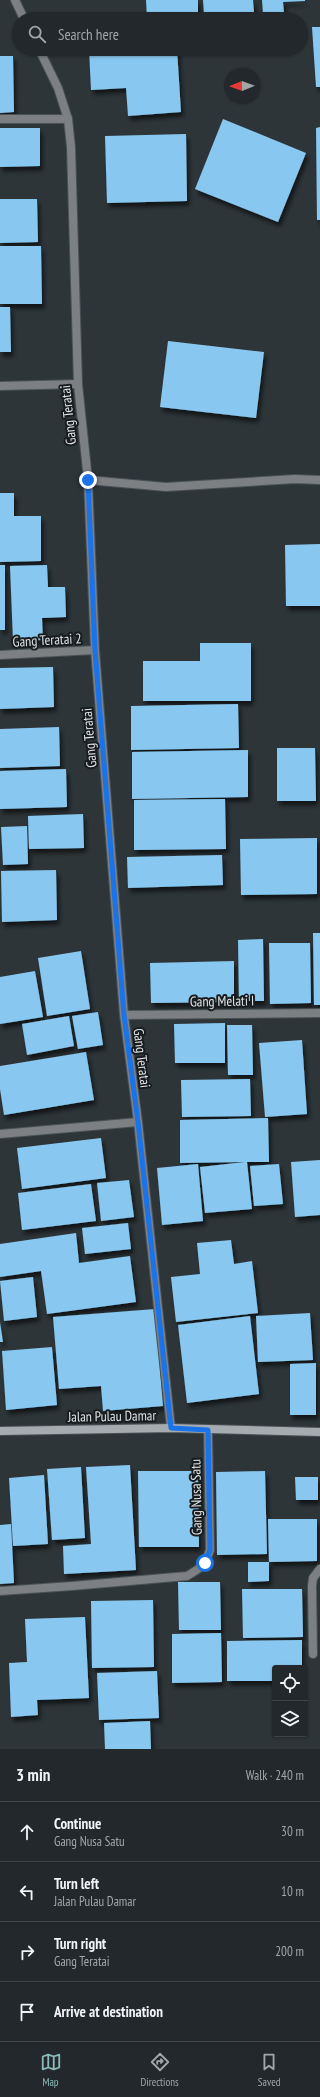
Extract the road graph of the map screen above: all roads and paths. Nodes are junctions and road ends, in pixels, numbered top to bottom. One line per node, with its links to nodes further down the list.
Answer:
1 (15, 0): 2 (street)
2 (21, 12)
3 (42, 56): 5 (street, Gang Teratai)
4 (0, 119): 5 (street)
5 (68, 119): 6 (street, Gang Teratai)
6 (78, 384): 7 (street); 8 (street, Gang Teratai)
7 (0, 386)
8 (88, 480): 9 (street); 10 (street, Gang Teratai)
9 (320, 480)
10 (95, 650): 11 (street, Gang Teratai 2); 13 (street, Gang Teratai)
11 (0, 655)
12 (320, 1013): 13 (street, Gang Melati I)
13 (124, 1015): 14 (street, Gang Teratai)
14 (138, 1122): 15 (street); 16 (street, Gang Teratai)
15 (0, 1134)
16 (171, 1428): 17 (street, Jalan Pulau Damar); 18 (street, Jalan Pulau Damar)
17 (208, 1430): 19 (street, Jalan Pulau Damar); 21 (street, Gang Nusa Satu)
18 (0, 1431)
19 (320, 1432)
20 (320, 1569): 22 (street)
21 (0, 1590)
22 (313, 1654)

